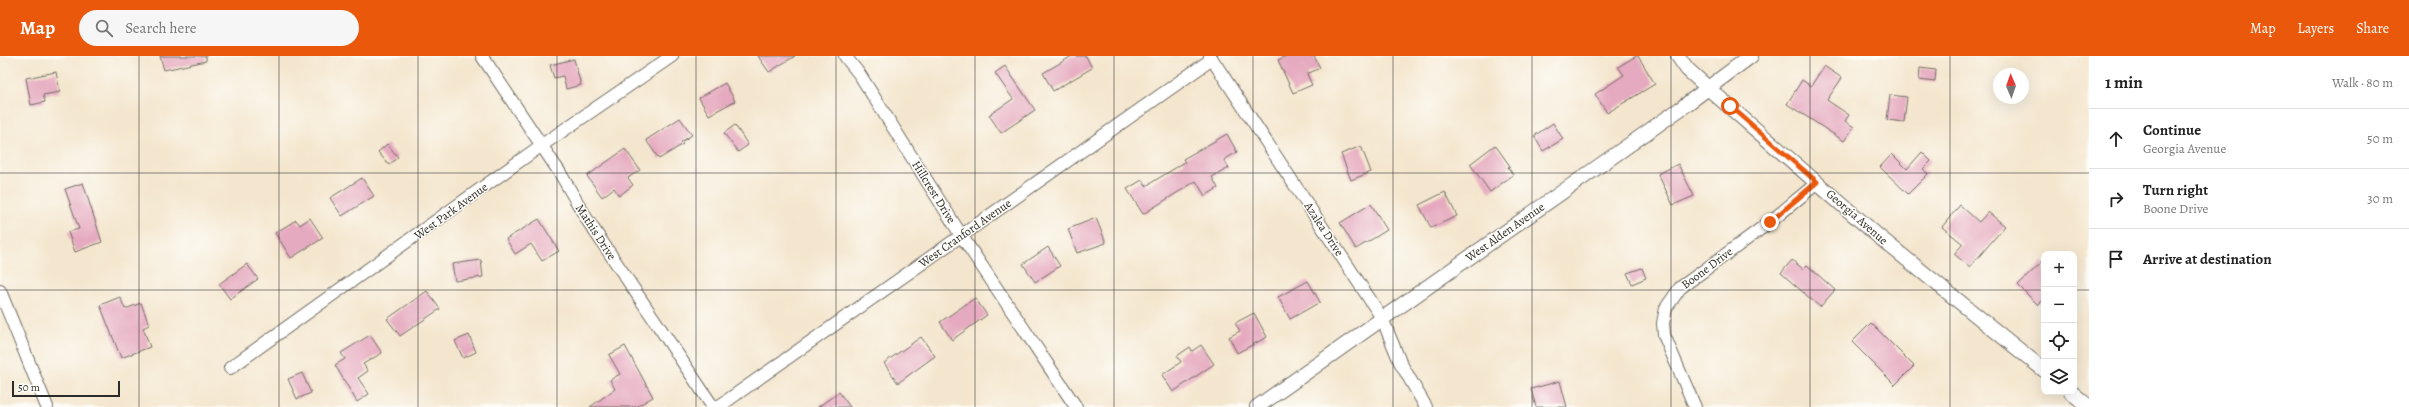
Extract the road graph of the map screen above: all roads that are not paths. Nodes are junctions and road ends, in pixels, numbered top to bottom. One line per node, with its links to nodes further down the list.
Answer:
1 (482, 56): 8 (street, Mathis Drive)
2 (672, 56): 8 (street, West Park Avenue)
3 (845, 56): 10 (street, Hillcrest Drive)
4 (1678, 56): 7 (street, Georgia Avenue)
5 (1751, 56): 7 (street, West Alden Avenue)
6 (1211, 57): 10 (street, West Cranford Avenue); 12 (street, Azalea Drive)
7 (1708, 88): 9 (street, Georgia Avenue); 12 (street, West Alden Avenue)
8 (542, 145): 13 (street, West Park Avenue); 17 (street, Mathis Drive)
9 (1817, 182): 14 (street, Georgia Avenue); 22 (street, Boone Drive)
10 (962, 235): 18 (street, West Cranford Avenue); 19 (street, Hillcrest Drive)
11 (0, 291): 16 (street)
12 (1382, 318): 20 (street, West Alden Avenue); 21 (street, Azalea Drive)
13 (230, 368)
14 (2041, 368)
15 (2075, 395): 23 (street)
16 (47, 407)
17 (713, 407)
18 (718, 407)
19 (1076, 407)
20 (1257, 407)
21 (1426, 407)
22 (1695, 407)
23 (2089, 407)

